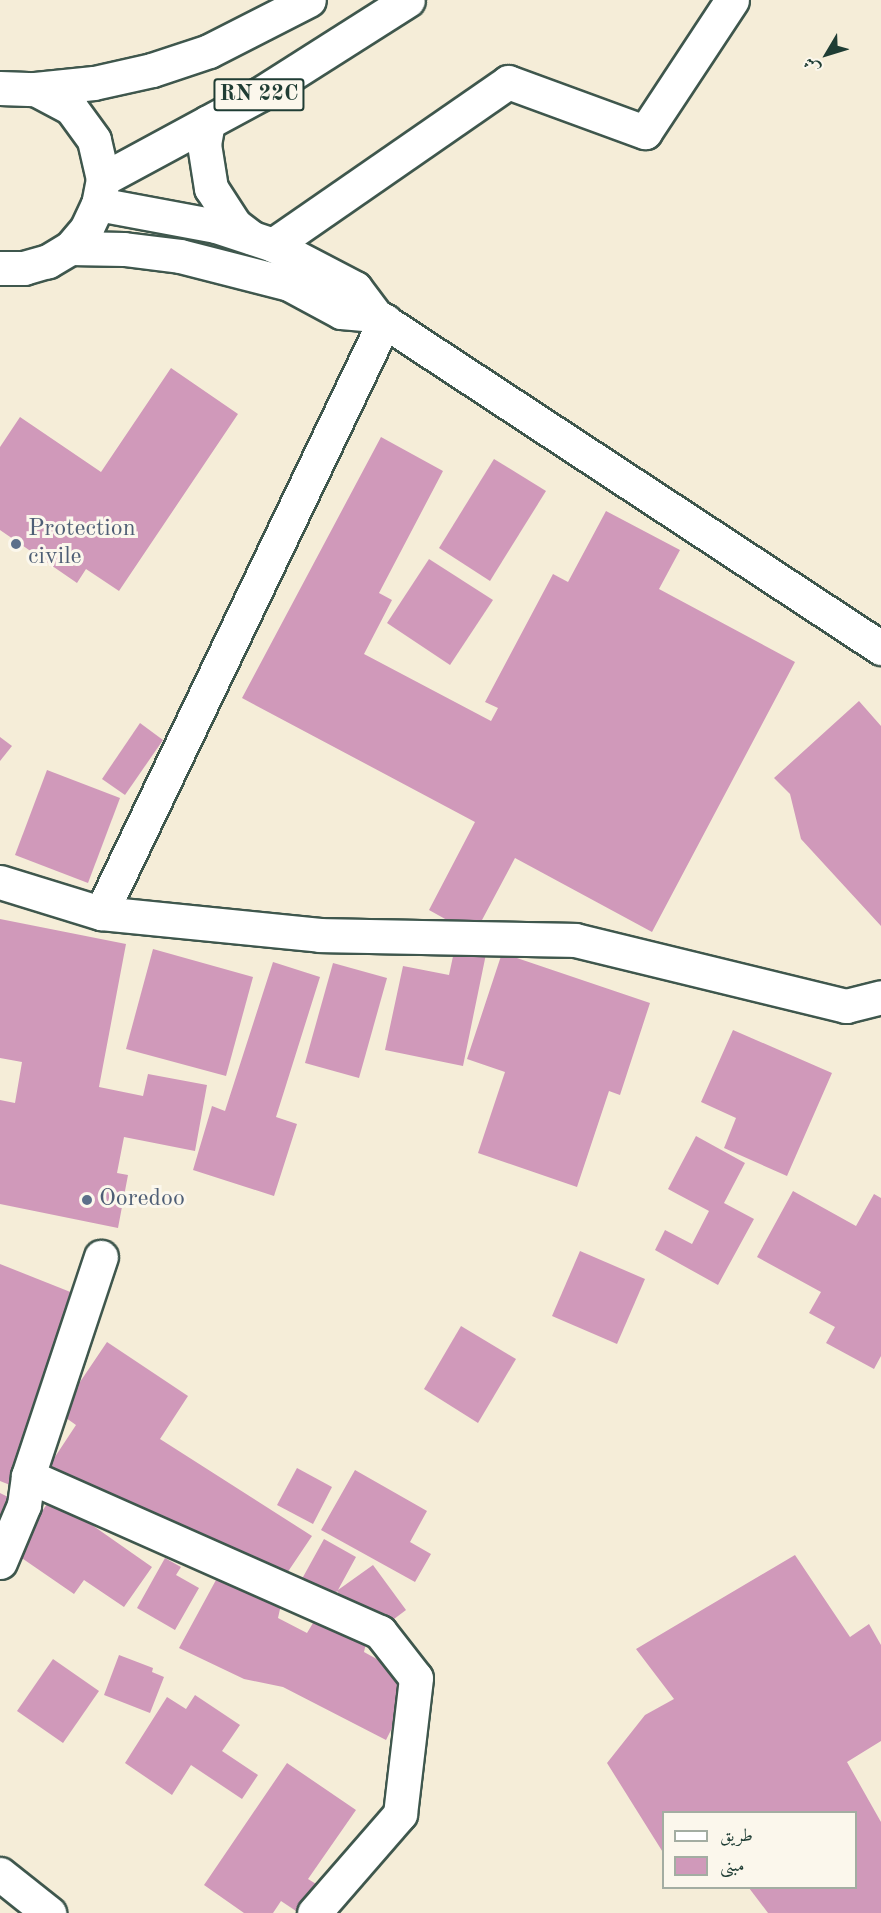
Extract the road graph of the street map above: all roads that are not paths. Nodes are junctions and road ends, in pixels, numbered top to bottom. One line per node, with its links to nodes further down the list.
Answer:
1 (309, 0): 5 (main road, RN 22C)
2 (408, 0): 6 (main road, RN 22C)
3 (732, 0): 8 (main road)
4 (0, 88): 5 (main road)
5 (35, 89): 7 (main road)
6 (208, 122): 7 (main road, RN 22C); 8 (main road)
7 (101, 191): 8 (main road); 9 (main road)
8 (262, 242): 11 (main road)
9 (69, 248): 10 (main road); 11 (main road)
10 (0, 268)
11 (380, 317): 12 (main road); 14 (main road)
12 (881, 648)
13 (0, 882): 14 (main road)
14 (100, 913): 15 (main road)
15 (881, 997)
16 (101, 1257): 17 (main road)
17 (28, 1476): 18 (main road); 21 (main road)
18 (0, 1562)
19 (0, 1874): 20 (main road)
20 (49, 1913)
21 (314, 1913)

